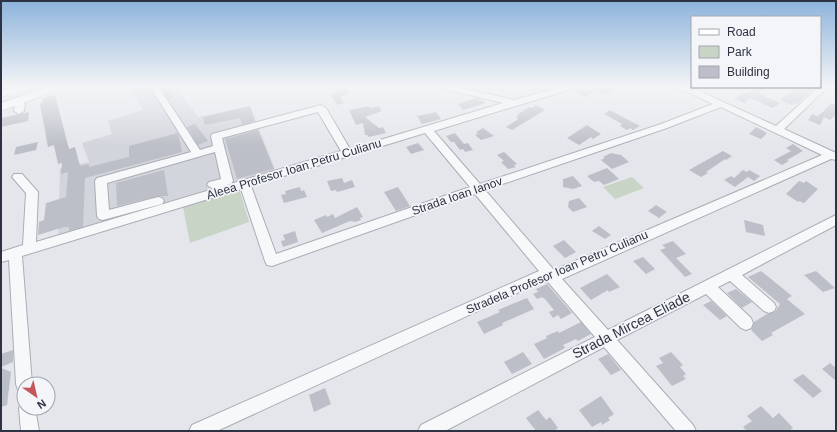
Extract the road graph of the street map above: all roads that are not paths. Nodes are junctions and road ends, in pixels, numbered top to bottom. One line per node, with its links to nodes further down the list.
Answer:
1 (15, 106): 7 (main road)
2 (167, 106): 12 (street)
3 (503, 106): 8 (street, Aleea Profesor Ioan Petru Culianu)
4 (715, 106): 16 (street, Strada Ioan Ianov)
5 (726, 106): 9 (street)
6 (803, 106): 9 (street)
7 (1, 107)
8 (428, 129): 11 (street, Aleea Profesor Ioan Petru Culianu); 16 (street)
9 (777, 130): 13 (street)
10 (218, 148): 11 (street); 12 (street); 12 (street)
11 (347, 153): 15 (street, Aleea Profesor Ioan Petru Culianu)
12 (198, 154)
13 (833, 156): 20 (street, Stradela Profesor Ioan Petru Culianu)
14 (18, 177): 18 (street)
15 (244, 183): 16 (street, Strada Ioan Ianov); 18 (street, Aleea Profesor Ioan Petru Culianu)
16 (478, 189): 20 (street)
17 (836, 220): 19 (street, Strada Mircea Eliade)
18 (15, 252): 25 (street)
19 (731, 274): 21 (street, Strada Mircea Eliade); 22 (street)
20 (552, 277): 24 (street); 28 (street, Stradela Profesor Ioan Petru Culianu)
21 (706, 286): 23 (street); 24 (street, Strada Mircea Eliade)
22 (769, 306)
23 (746, 323)
24 (605, 338): 29 (street, Strada Mircea Eliade); 30 (street)
25 (23, 376)
26 (28, 416): 27 (street)
27 (30, 431)
28 (198, 431)
29 (427, 431)
30 (687, 431)

